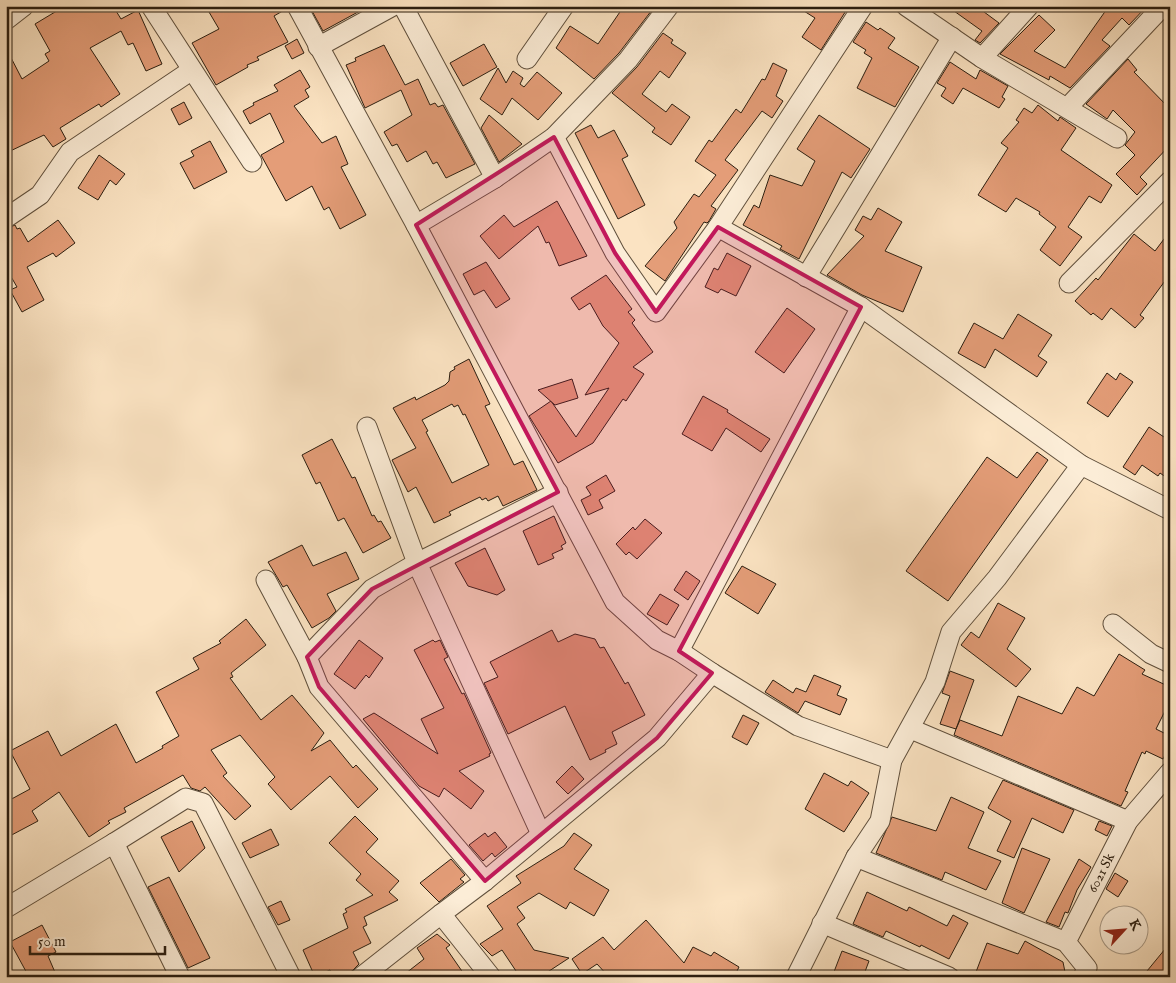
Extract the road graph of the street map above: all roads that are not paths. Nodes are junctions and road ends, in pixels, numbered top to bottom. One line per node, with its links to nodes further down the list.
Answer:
1 (24, 6): 12 (street)
2 (151, 6): 17 (street)
3 (297, 6): 14 (street)
4 (393, 6): 14 (street)
5 (403, 6): 22 (street)
6 (564, 6): 16 (street)
7 (669, 6): 19 (street)
8 (863, 6): 26 (street)
9 (906, 6): 13 (street)
10 (1028, 6): 15 (street)
11 (1163, 6): 18 (street)
12 (6, 20)
13 (952, 37): 15 (street); 27 (street)
14 (318, 47): 25 (street)
15 (982, 58): 18 (street)
16 (527, 59)
17 (192, 70): 21 (street); 24 (street)
18 (1068, 107): 20 (street)
19 (554, 137): 22 (street); 26 (street)
20 (1117, 138)
21 (252, 162)
22 (495, 178): 25 (street)
23 (1170, 181): 28 (street)
24 (6, 218)
25 (416, 225): 32 (street)
26 (718, 227): 27 (street)
27 (806, 277): 29 (street)
28 (1069, 283)
29 (861, 307): 31 (street); 37 (street)
30 (367, 427): 34 (street)
31 (1081, 466): 33 (street); 41 (street)
32 (558, 492): 34 (street); 37 (street)
33 (1170, 510)
34 (417, 563): 38 (street); 45 (street)
35 (266, 580): 38 (street)
36 (1113, 624): 39 (street)
37 (679, 650): 40 (street)
38 (307, 657): 48 (street)
39 (1170, 663)
40 (712, 673): 42 (street); 45 (street)
41 (911, 729): 42 (street); 44 (street)
42 (892, 760): 47 (street)
43 (1170, 772): 44 (street, 6021 Sk)
44 (1128, 822): 52 (street, 6021 Sk)
45 (541, 834): 48 (street)
46 (114, 844): 49 (street); 54 (street); 55 (street)
47 (856, 857): 51 (street); 52 (street)
48 (485, 881): 50 (street)
49 (6, 908)
50 (441, 914): 56 (street); 57 (street)
51 (822, 923): 58 (street); 59 (street)
52 (1066, 942): 53 (street)
53 (1091, 974)
54 (180, 977)
55 (291, 977)
56 (361, 977)
57 (491, 977)
58 (796, 977)
59 (949, 977)

